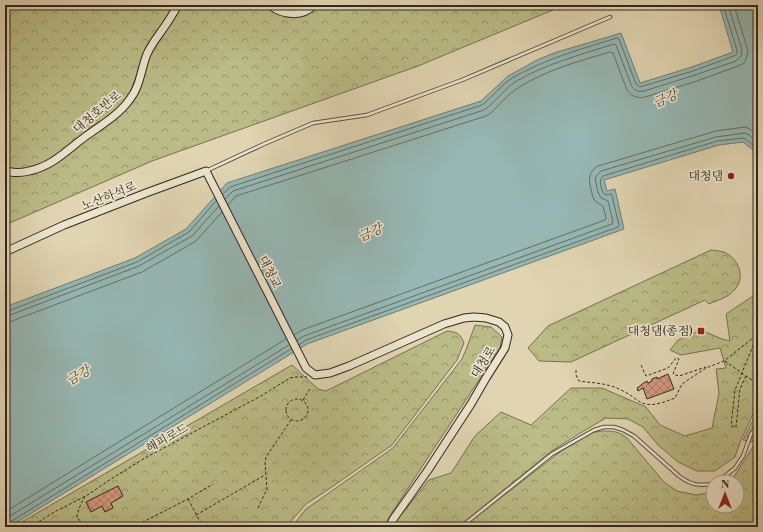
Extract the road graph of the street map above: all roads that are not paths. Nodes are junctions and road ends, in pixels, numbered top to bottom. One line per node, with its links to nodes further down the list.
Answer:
1 (178, 5): 5 (street, 대청호반로)
2 (270, 5): 3 (street)
3 (314, 5)
4 (610, 17): 6 (lane)
5 (5, 170)
6 (206, 171): 7 (street, 노산하석로); 8 (street, 대청교)
7 (5, 252)
8 (315, 375): 12 (street, 대청로)
9 (758, 425): 10 (lane)
10 (728, 474)
11 (705, 486): 13 (lane)
12 (389, 527)
13 (461, 527)

